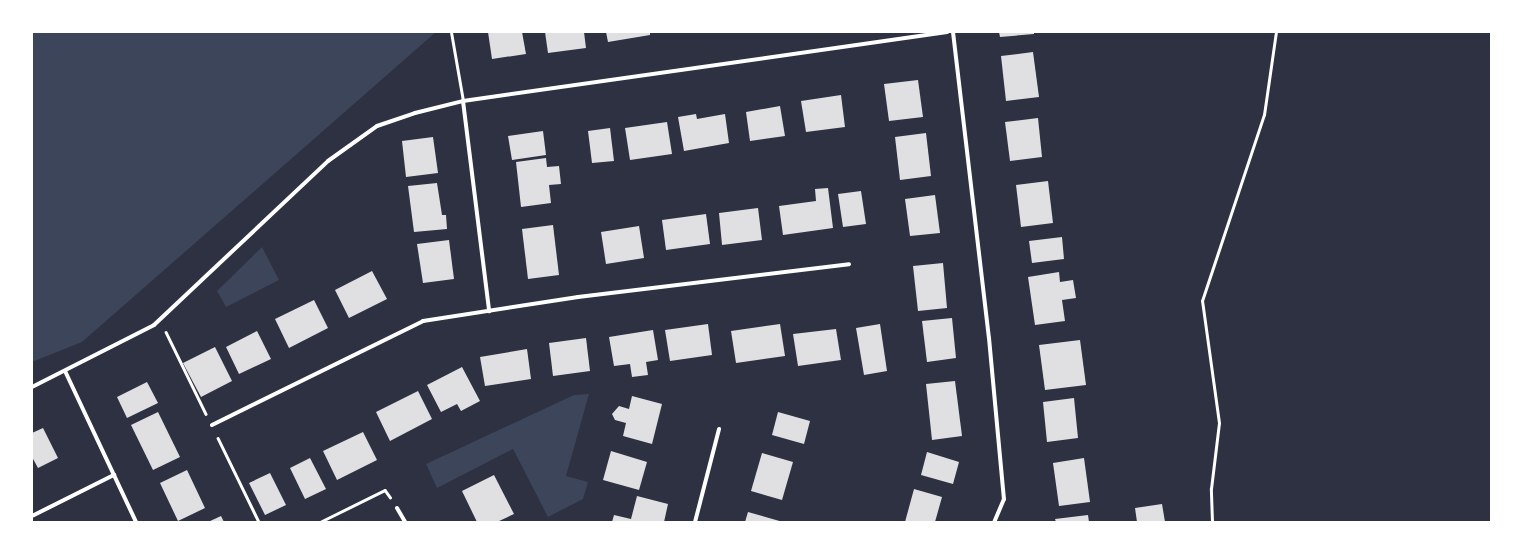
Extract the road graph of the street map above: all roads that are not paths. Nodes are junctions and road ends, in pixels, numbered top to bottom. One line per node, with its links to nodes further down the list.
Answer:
1 (451, 32): 4 (lane)
2 (948, 32): 4 (street)
3 (953, 32): 17 (street)
4 (463, 101): 6 (street); 7 (street)
5 (849, 264): 6 (street)
6 (489, 311): 9 (street)
7 (65, 372): 8 (street); 11 (street)
8 (32, 387)
9 (212, 425)
10 (719, 429): 16 (street)
11 (114, 475): 13 (street); 14 (street)
12 (397, 508): 15 (street)
13 (32, 516)
14 (136, 522)
15 (405, 522)
16 (696, 522)
17 (994, 522)

